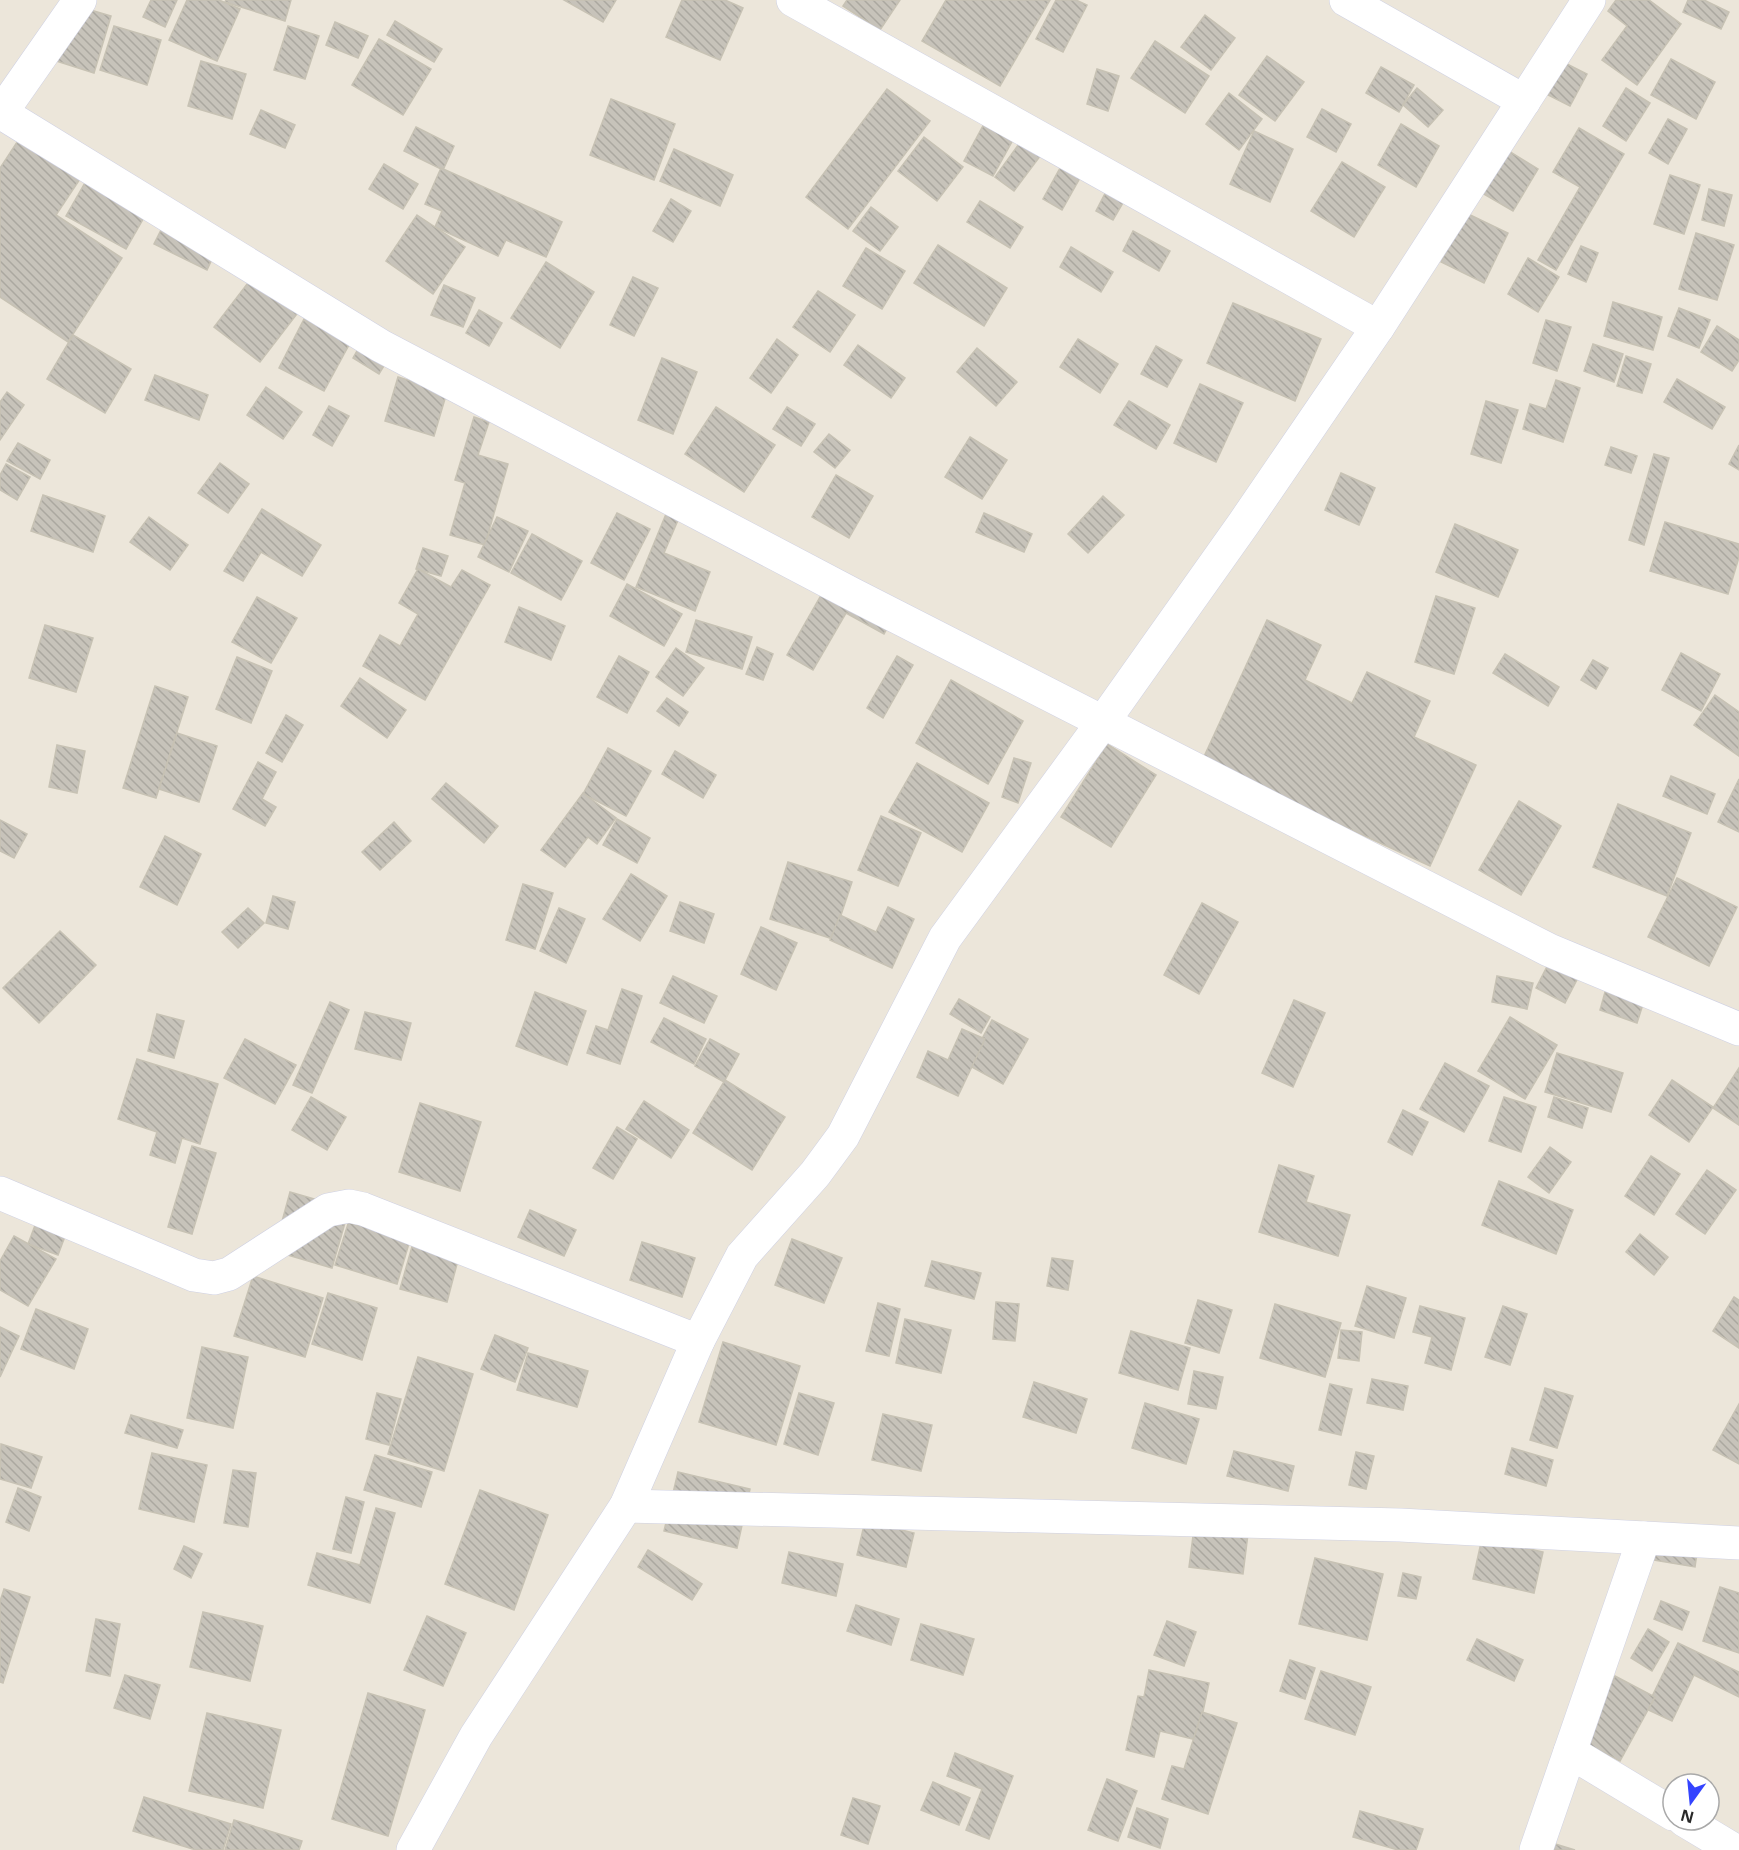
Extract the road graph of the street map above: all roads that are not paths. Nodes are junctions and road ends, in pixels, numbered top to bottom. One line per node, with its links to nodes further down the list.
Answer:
1 (80, 0): 6 (street)
2 (793, 0): 7 (street)
3 (1346, 0): 5 (street)
4 (1589, 0): 5 (street)
5 (1524, 101): 7 (street)
6 (1, 112): 8 (street)
7 (1378, 327): 8 (street)
8 (1103, 722): 9 (street); 11 (street)
9 (1739, 1029)
10 (0, 1193): 11 (street)
11 (698, 1341): 12 (street)
12 (626, 1506): 13 (street); 18 (street)
13 (1644, 1538): 14 (street); 15 (street)
14 (1739, 1543)
15 (1570, 1752): 16 (street); 19 (street)
16 (1661, 1807)
17 (1704, 1832): 20 (street)
18 (413, 1850)
19 (1536, 1850)
20 (1734, 1850)

